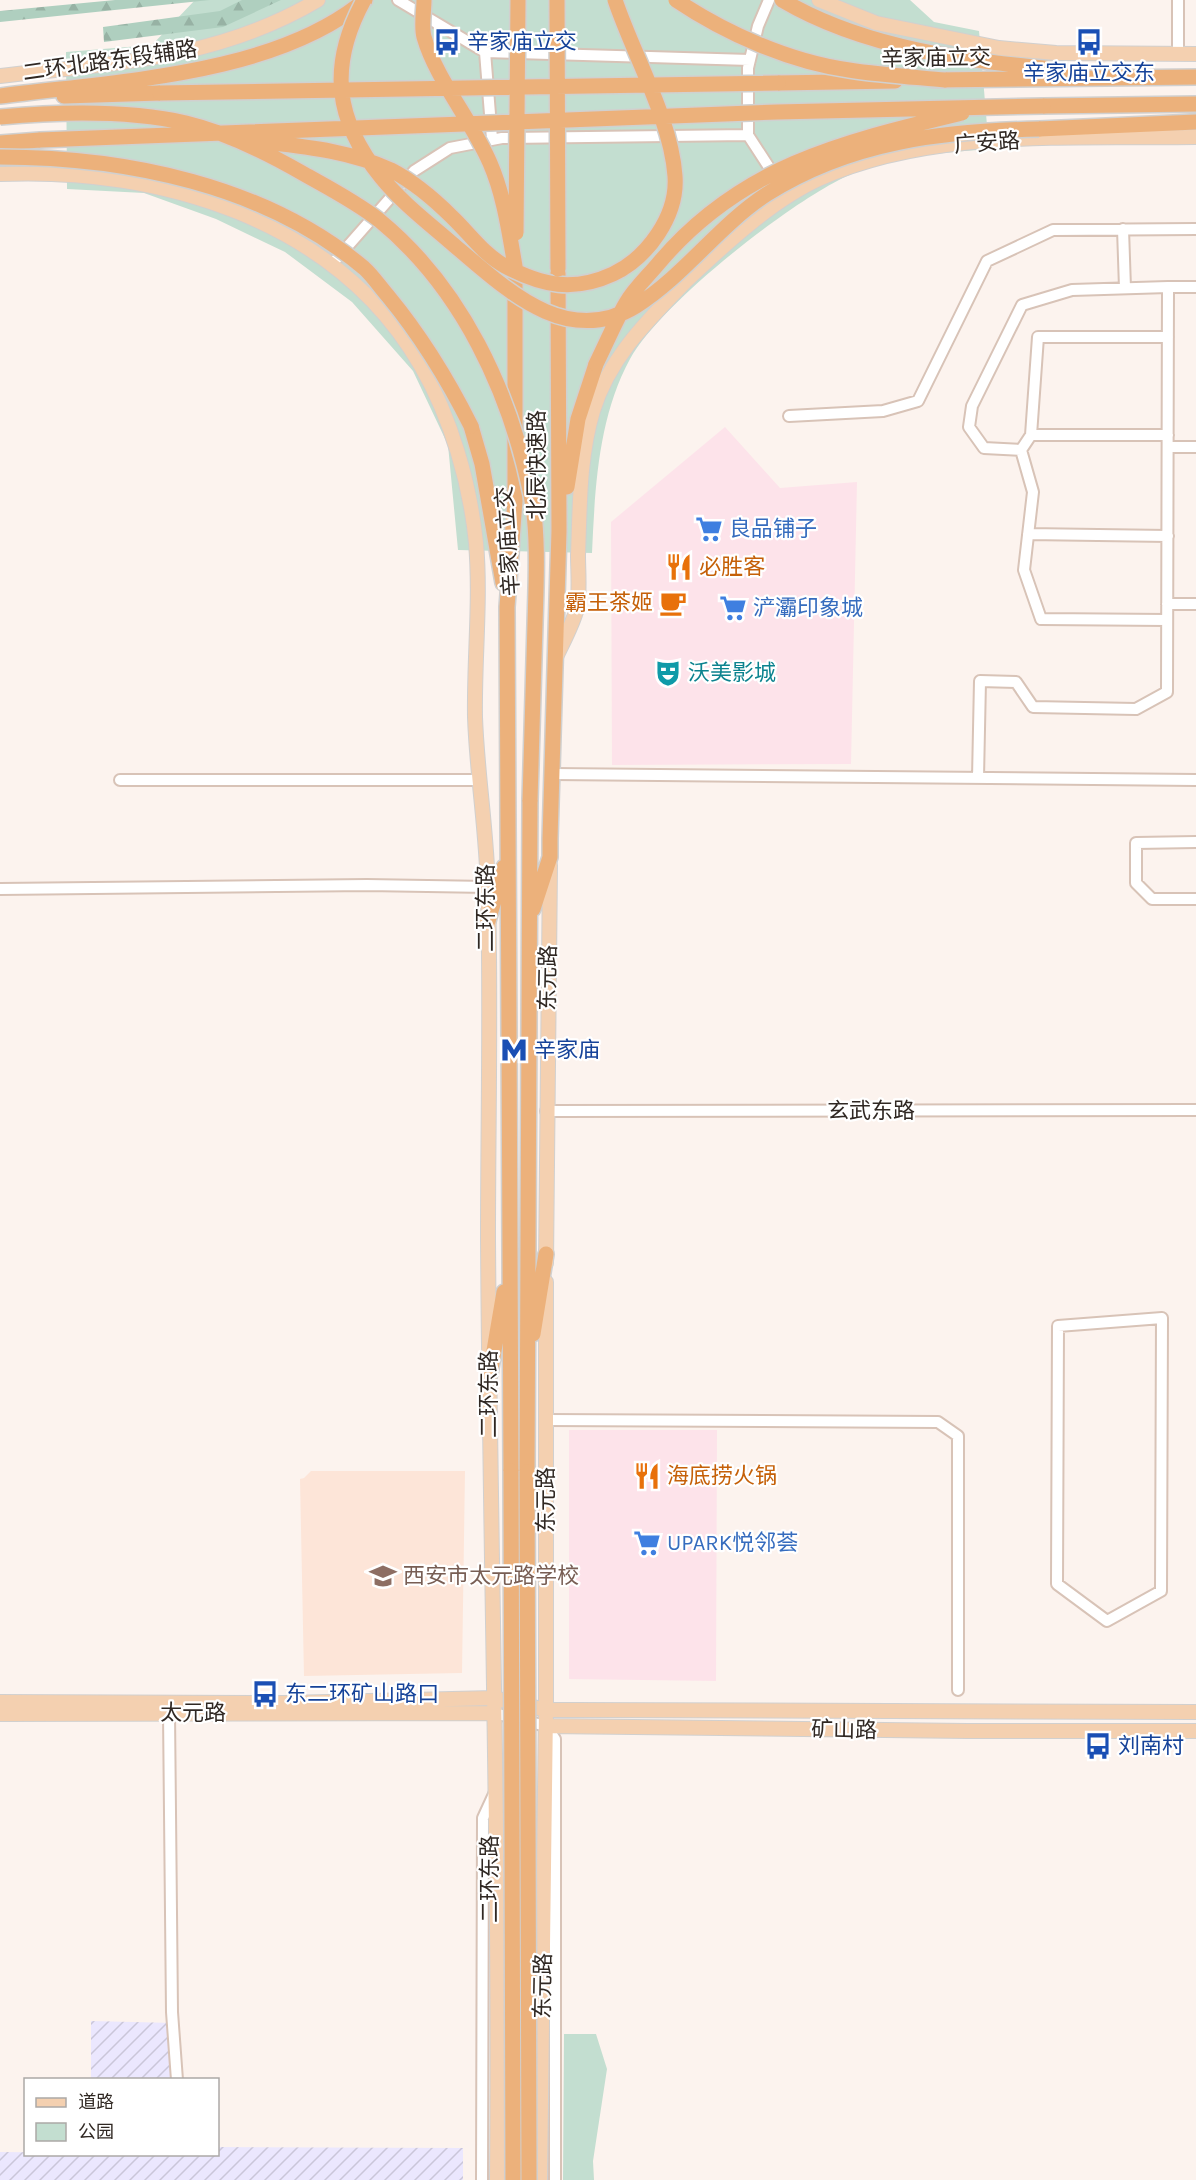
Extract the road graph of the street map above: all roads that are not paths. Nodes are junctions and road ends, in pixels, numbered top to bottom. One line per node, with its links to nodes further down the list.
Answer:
1 (318, 0): 18 (main road, 二环北路东段辅路)
2 (365, 0): 21 (highway); 25 (highway, bridge)
3 (398, 0): 13 (street)
4 (424, 0): 37 (highway, bridge)
5 (518, 0): 37 (highway, 北辰快速路, bridge)
6 (557, 0): 47 (highway, 北辰快速路, bridge)
7 (615, 0): 26 (highway, bridge)
8 (676, 0): 20 (highway, bridge)
9 (769, 0): 16 (street)
10 (782, 0): 17 (highway)
11 (819, 0): 14 (main road)
12 (1178, 0): 14 (street)
13 (485, 52): 16 (street); 29 (street)
14 (1178, 54): 15 (main road)
15 (1196, 54)
16 (750, 60): 27 (street)
17 (1044, 73): 19 (highway); 20 (highway, 辛家庙立交)
18 (0, 76)
19 (1196, 77)
20 (945, 80): 21 (highway, 辛家庙立交, bridge)
21 (0, 97)
22 (1196, 104): 23 (highway, bridge)
23 (994, 106): 26 (highway, bridge); 47 (highway, bridge)
24 (0, 117): 67 (highway, 辛家庙立交, bridge)
25 (1192, 123)
26 (198, 134): 30 (highway, bridge)
27 (748, 135): 29 (street); 33 (street)
28 (1196, 137): 33 (main road, 广安路)
29 (492, 140): 36 (street)
30 (0, 143)
31 (0, 157): 52 (highway, 辛家庙立交, bridge)
32 (0, 174): 36 (main road)
33 (787, 196): 54 (main road, 广安路)
34 (1124, 229): 35 (street); 40 (street); 42 (street)
35 (1196, 229)
36 (332, 264): 58 (main road, 东元路)
37 (515, 266): 52 (highway, 北辰快速路)
38 (1168, 287): 39 (street); 40 (street); 41 (street)
39 (1196, 287)
40 (1125, 288): 46 (street)
41 (1168, 337): 43 (street); 44 (street)
42 (789, 416)
43 (1031, 435): 44 (street); 46 (street)
44 (1168, 441): 45 (street); 49 (street)
45 (1196, 447)
46 (1021, 450): 48 (street)
47 (559, 531): 54 (highway, 北辰快速路)
48 (1028, 534): 49 (street); 53 (street)
49 (1167, 536): 50 (street)
50 (1167, 604): 51 (street); 53 (street)
51 (1196, 604)
52 (507, 607): 61 (highway, 二环东路)
53 (1167, 620): 56 (street)
54 (556, 659): 55 (highway, 北辰快速路)
55 (553, 774): 56 (street); 62 (highway, 北辰快速路)
56 (978, 778): 59 (street)
57 (120, 780): 58 (street)
58 (479, 780): 63 (main road, 东元路)
59 (1196, 780)
60 (1196, 842): 65 (street)
61 (509, 853): 66 (highway); 70 (highway, 二环东路)
62 (550, 856): 67 (highway, 北辰快速路); 69 (main road, 东元路)
63 (488, 887): 64 (street); 66 (main road, 东元路)
64 (0, 889)
65 (1196, 899)
66 (488, 921): 73 (main road, 东元路)
67 (528, 926): 74 (highway, 辛家庙立交)
68 (1196, 1110): 69 (street, 玄武东路)
69 (546, 1111): 71 (main road, 东元路)
70 (510, 1250): 73 (highway); 76 (highway, 二环东路)
71 (546, 1254): 74 (highway); 75 (main road, 东元路)
72 (1058, 1326): 72 (street)
73 (490, 1374): 78 (main road, 东元路)
74 (526, 1378): 76 (highway)
75 (546, 1420): 77 (street); 80 (main road, 东元路)
76 (519, 1471): 91 (highway, 二环东路, bridge); 92 (highway, 二环东路, bridge)
77 (958, 1690)
78 (494, 1698): 79 (main road, 太元路); 80 (main road, 矿山路); 83 (main road, 东元路)
79 (0, 1702)
80 (546, 1710): 81 (main road, 矿山路); 85 (main road, 东元路)
81 (1196, 1712)
82 (169, 1713): 83 (main road, 太元路); 84 (main road, 太元路); 88 (street)
83 (494, 1713): 85 (street, 矿山路); 87 (main road, 东元路)
84 (0, 1714)
85 (546, 1726): 86 (main road, 矿山路); 93 (main road, 东元路); 94 (street)
86 (1196, 1731)
87 (495, 1792): 89 (street); 90 (main road, 东元路)
88 (177, 2078)
89 (482, 2180)
90 (497, 2180)
91 (513, 2180)
92 (529, 2180)
93 (540, 2180)
94 (555, 2180)

